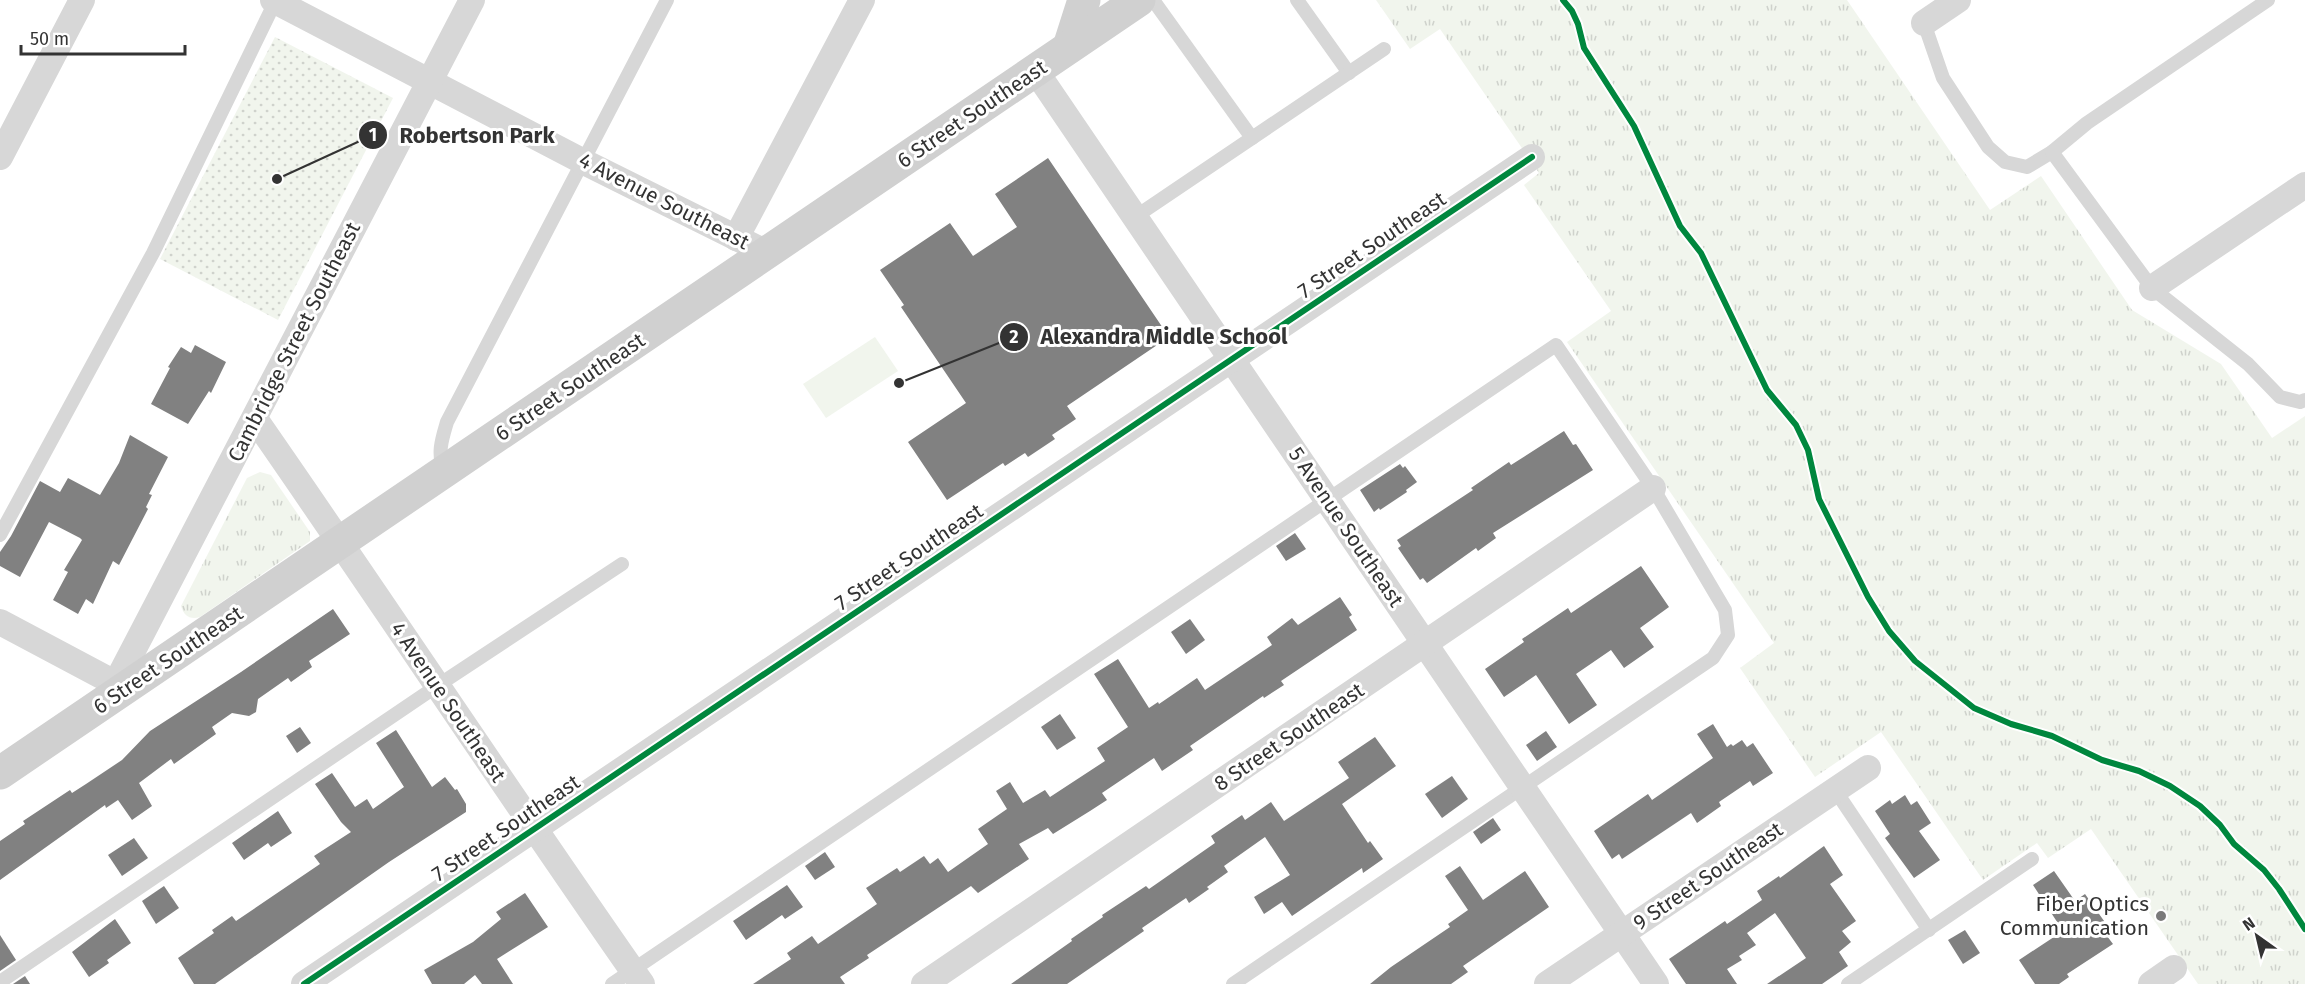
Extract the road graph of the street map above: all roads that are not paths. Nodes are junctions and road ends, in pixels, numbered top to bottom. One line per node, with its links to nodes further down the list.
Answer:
1 (82, 0): 20 (street)
2 (275, 0): 17 (street, 4 Avenue Southeast); 34 (lane)
3 (472, 0): 17 (street, Cambridge Street Southeast)
4 (667, 0): 22 (lane)
5 (862, 0): 25 (street)
6 (1084, 0): 13 (street)
7 (1139, 0): 13 (street, 6 Street Southeast)
8 (1154, 0): 18 (lane)
9 (1297, 0): 16 (lane)
10 (1958, 0): 12 (street)
11 (2268, 0): 19 (lane)
12 (1924, 23): 19 (lane)
13 (1069, 47): 15 (street, 6 Street Southeast)
14 (1384, 49): 16 (lane)
15 (1035, 70): 24 (street, 5 Avenue Southeast); 26 (street, 6 Street Southeast)
16 (1349, 73): 18 (lane)
17 (429, 80): 22 (street, 4 Avenue Southeast); 30 (street, Cambridge Street Southeast)
18 (1252, 138): 24 (lane)
19 (2052, 152): 27 (lane)
20 (0, 157)
21 (1532, 157): 28 (street, 7 Street Southeast)
22 (582, 161): 25 (street, 4 Avenue Southeast); 31 (lane)
23 (2305, 185): 27 (street)
24 (1135, 217): 28 (street, 5 Avenue Southeast)
25 (736, 238): 26 (street, 4 Avenue Southeast)
26 (767, 253): 31 (street, 6 Street Southeast)
27 (2152, 288): 29 (lane)
28 (1232, 360): 33 (street, 5 Avenue Southeast); 45 (street, 7 Street Southeast)
29 (2305, 400)
30 (255, 419): 35 (street, 4 Avenue Southeast); 39 (street, Cambridge Street Southeast)
31 (445, 472): 35 (street, 6 Street Southeast)
32 (1653, 488): 33 (lane); 38 (street, 8 Street Southeast); 43 (lane)
33 (1327, 500): 38 (street, 5 Avenue Southeast); 50 (lane)
34 (0, 535)
35 (340, 542): 39 (street, 6 Street Southeast); 40 (street, 4 Avenue Southeast)
36 (622, 564): 40 (lane)
37 (0, 622): 39 (street)
38 (1425, 645): 43 (street, 5 Avenue Southeast); 53 (street, 8 Street Southeast)
39 (121, 686): 42 (street, 6 Street Southeast)
40 (436, 686): 45 (street, 4 Avenue Southeast); 51 (lane)
41 (1868, 768): 44 (street, 9 Street Southeast)
42 (0, 773)
43 (1522, 787): 48 (street, 5 Avenue Southeast); 54 (lane)
44 (1835, 790): 47 (lane); 48 (street, 9 Street Southeast)
45 (533, 829): 50 (street, 4 Avenue Southeast); 52 (street, 7 Street Southeast)
46 (2032, 859): 47 (lane)
47 (1929, 930): 57 (lane)
48 (1622, 934): 55 (street, 9 Street Southeast); 56 (street, 5 Avenue Southeast)
49 (2174, 968): 58 (street)
50 (629, 979)
51 (0, 982)
52 (304, 984)
53 (924, 984)
54 (1233, 984)
55 (1547, 984)
56 (1656, 984)
57 (1848, 984)
58 (2151, 984)

